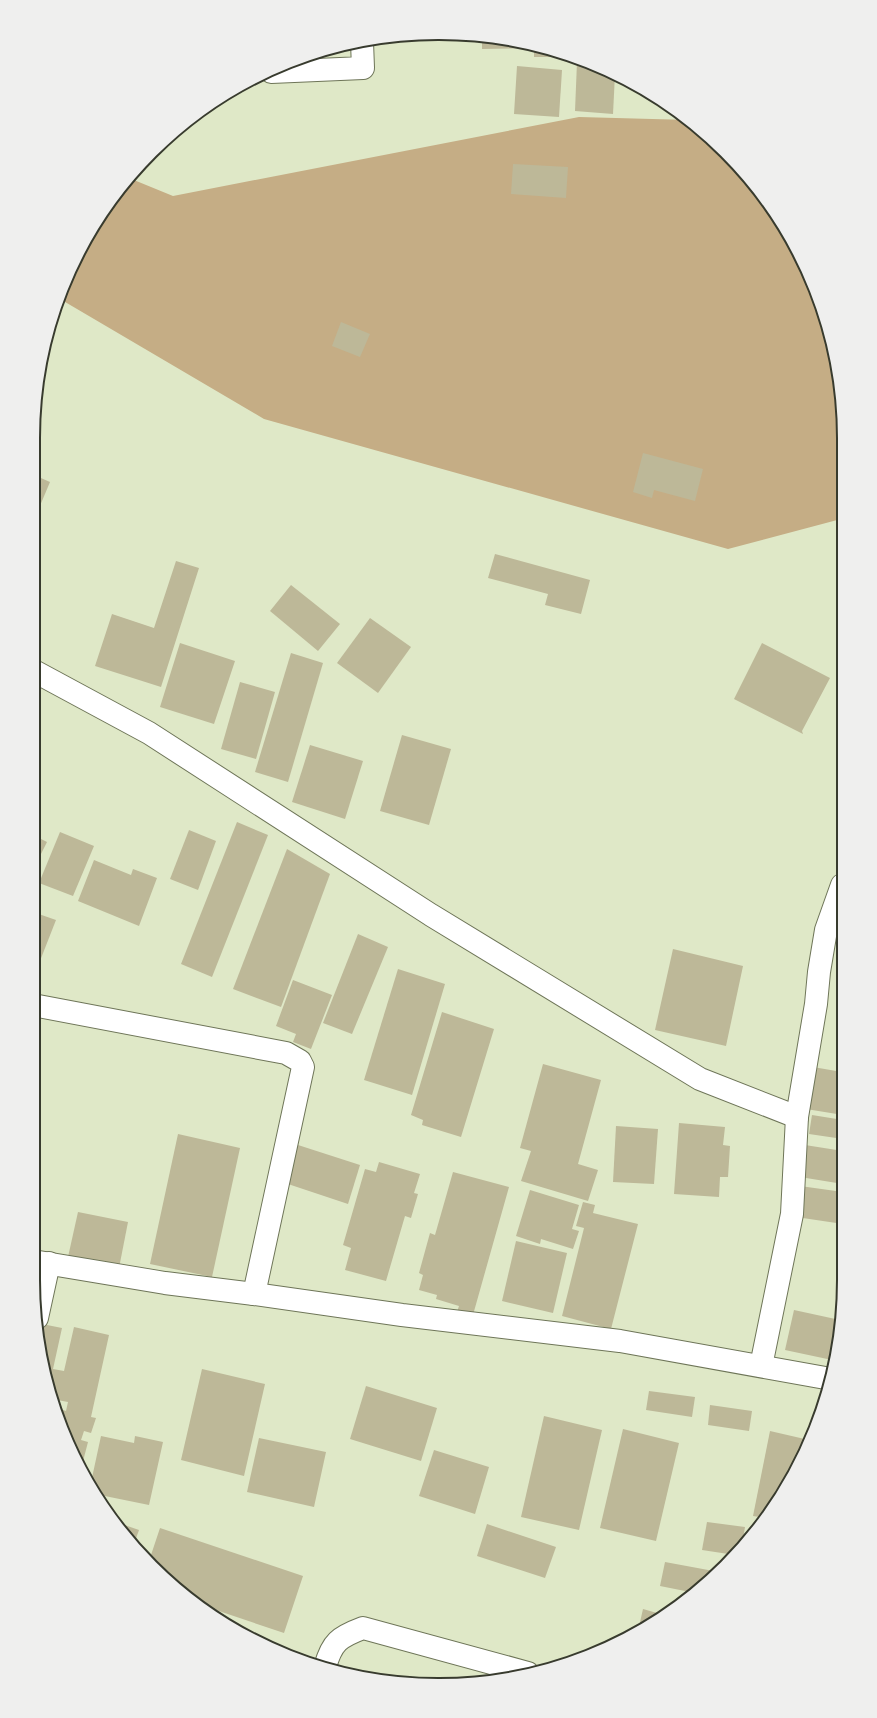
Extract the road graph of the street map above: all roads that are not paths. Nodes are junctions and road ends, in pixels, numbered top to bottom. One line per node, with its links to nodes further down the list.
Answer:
1 (362, 48): 2 (street)
2 (283, 71)
3 (40, 674): 6 (street)
4 (837, 899): 6 (street)
5 (40, 1006): 9 (street)
6 (797, 1117): 10 (street)
7 (41, 1262): 8 (street); 9 (street)
8 (40, 1276)
9 (254, 1294): 10 (street)
10 (761, 1366): 11 (street)
11 (824, 1378)
12 (326, 1662): 13 (street)
13 (517, 1670)

